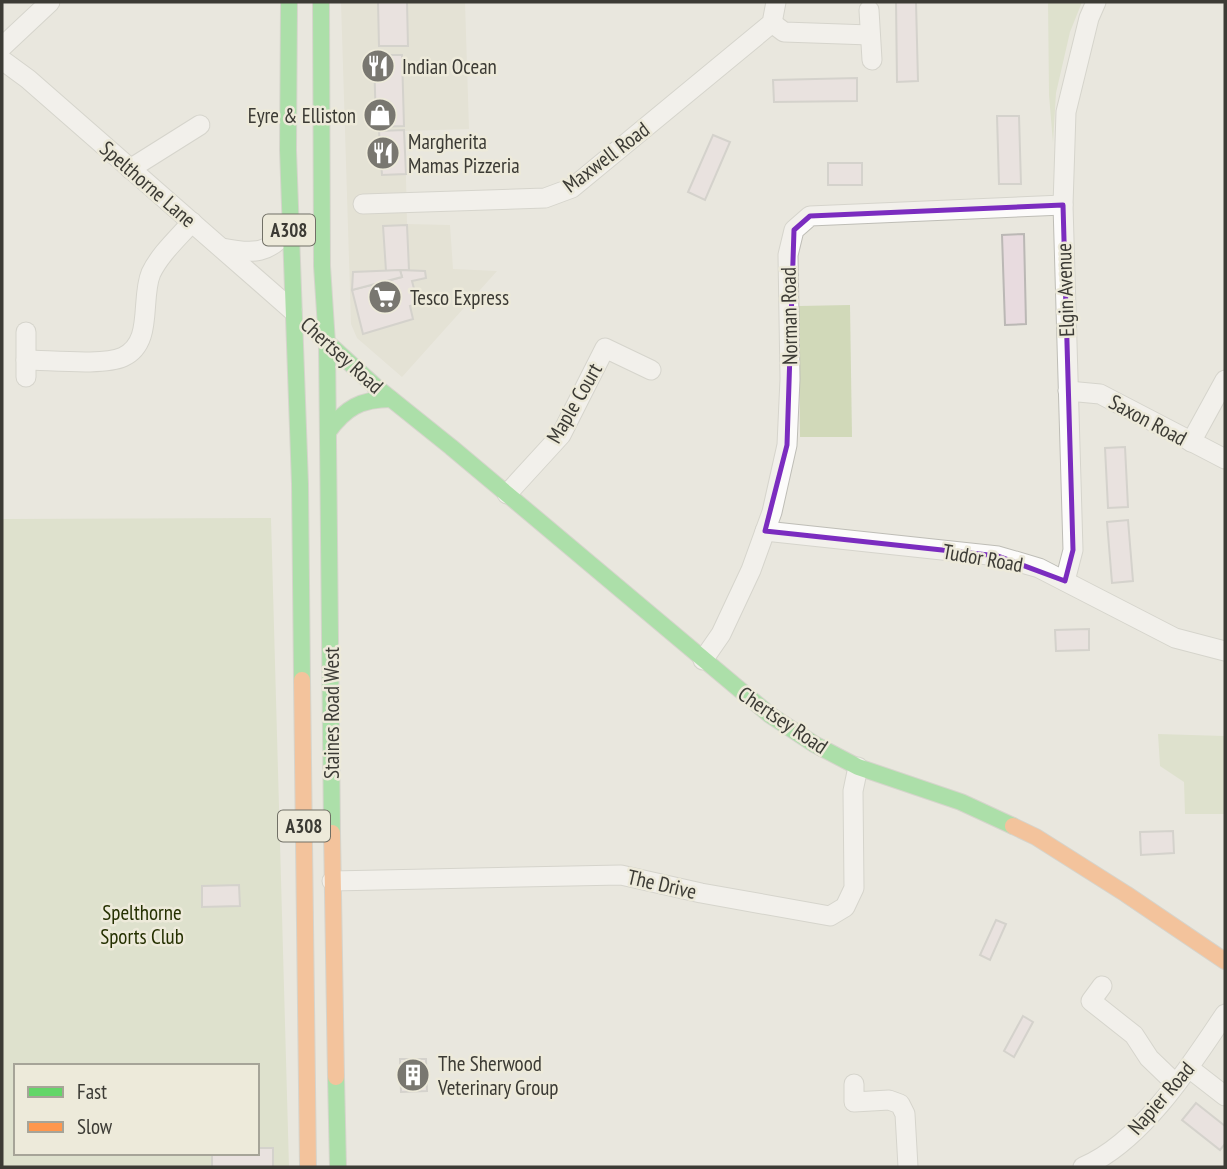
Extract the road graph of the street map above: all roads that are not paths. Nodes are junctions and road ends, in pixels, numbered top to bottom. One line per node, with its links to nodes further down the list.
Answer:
1 (50, 2): 9 (street)
2 (289, 2): 17 (main road, A308)
3 (321, 2): 19 (main road, A308)
4 (776, 2): 7 (street)
5 (1097, 2): 15 (street, Elgin Avenue)
6 (869, 10): 8 (street)
7 (772, 23): 8 (street); 14 (street, Maxwell Road)
8 (870, 36): 11 (street)
9 (2, 47)
10 (2, 60): 13 (street, Spelthorne Lane)
11 (872, 60)
12 (200, 125): 13 (street)
13 (130, 169): 16 (street, Spelthorne Lane)
14 (363, 204)
15 (1063, 205): 26 (street, Elgin Avenue); 32 (street, Norman Road)
16 (192, 222): 18 (street, Spelthorne Lane); 21 (street)
17 (289, 227): 18 (street); 20 (main road, A308)
18 (220, 248): 20 (street, Spelthorne Lane)
19 (322, 266): 20 (main road); 22 (main road, A308)
20 (292, 310): 22 (main road, Chertsey Road); 25 (main road, A308)
21 (26, 332)
22 (327, 344): 25 (main road); 27 (main road, Chertsey Road); 28 (main road, Staines Road West / A308)
23 (651, 370): 31 (street, Maple Court)
24 (1225, 380): 29 (street)
25 (298, 388): 45 (main road, A308)
26 (1068, 391): 29 (street, Saxon Road); 33 (street, Elgin Avenue)
27 (391, 399): 28 (main road, Chertsey Road); 31 (main road, Chertsey Road)
28 (328, 432): 37 (main road, Staines Road West / A308)
29 (1191, 442): 30 (street, Saxon Road)
30 (1225, 460)
31 (508, 494): 35 (main road, Chertsey Road)
32 (765, 531): 33 (street, Tudor Road); 35 (street, Norman Road)
33 (1065, 581): 34 (street, Tudor Road)
34 (1225, 651)
35 (703, 660): 36 (main road, Chertsey Road)
36 (858, 766): 37 (street, The Drive); 38 (main road, Chertsey Road)
37 (332, 881): 46 (main road, Staines Road West / A308)
38 (1223, 954)
39 (1102, 986): 43 (street)
40 (1225, 1014): 41 (street, Napier Road)
41 (1189, 1068): 43 (street, Napier Road); 44 (street)
42 (854, 1084): 47 (street)
43 (1176, 1084): 48 (street, Napier Road)
44 (1225, 1096)
45 (308, 1167)
46 (338, 1167)
47 (908, 1167)
48 (1083, 1167)

